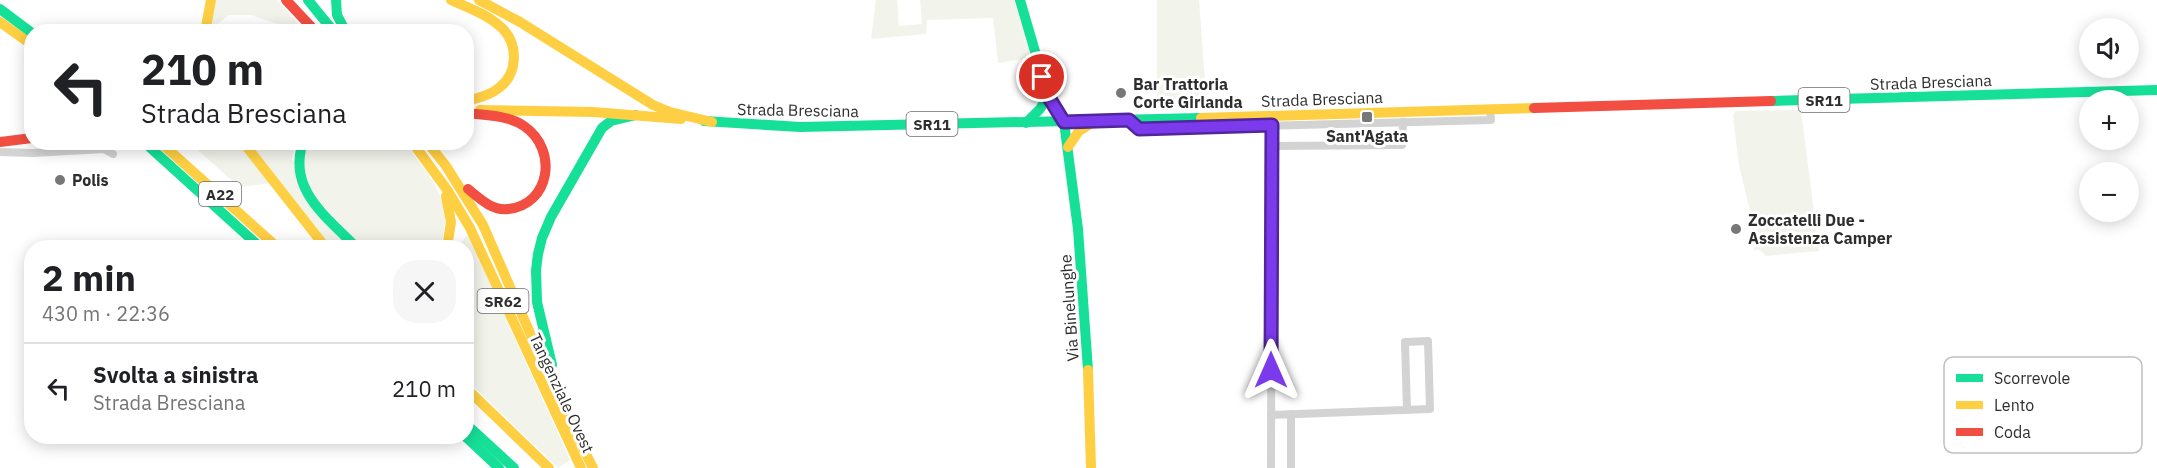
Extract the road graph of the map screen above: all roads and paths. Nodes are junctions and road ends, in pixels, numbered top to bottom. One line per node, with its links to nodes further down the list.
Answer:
1 (202, 0): 12 (main road)
2 (211, 0): 13 (main road)
3 (286, 0): 14 (main road)
4 (293, 0): 15 (main road)
5 (308, 0): 16 (main road)
6 (336, 0): 17 (main road)
7 (451, 0): 22 (main road)
8 (479, 0): 29 (main road)
9 (1020, 0): 21 (main road)
10 (0, 9): 18 (main road)
11 (0, 22): 19 (main road)
12 (198, 24)
13 (206, 24)
14 (310, 24)
15 (312, 24)
16 (328, 24)
17 (342, 24)
18 (24, 27)
19 (24, 39)
20 (2157, 90): 23 (main road, Strada Bresciana / SR11)
21 (1048, 96): 30 (main road); 32 (main road)
22 (474, 98)
23 (1490, 109): 28 (main road, Strada Bresciana / SR11); 31 (street, Strada Bresciana)
24 (474, 111): 26 (main road, Strada Bresciana / SR11)
25 (474, 112): 46 (main road)
26 (636, 115): 29 (main road, Strada Bresciana / SR11); 55 (main road)
27 (1096, 120): 28 (main road, Strada Bresciana / SR11); 30 (main road, Strada Bresciana / SR11); 36 (main road)
28 (1272, 121): 31 (street, Strada Bresciana); 35 (street)
29 (712, 122): 32 (main road, Strada Bresciana / SR11)
30 (1064, 122): 32 (main road, Strada Bresciana / SR11); 36 (main road, Via Binelunghe)
31 (1402, 122): 35 (street, Strada Bresciana)
32 (1026, 123)
33 (24, 139): 34 (main road)
34 (0, 142)
35 (1272, 146): 58 (street)
36 (1068, 147): 66 (main road, Via Binelunghe)
37 (76, 150): 47 (street)
38 (107, 150): 48 (street)
39 (153, 150): 49 (main road, A22)
40 (169, 150): 50 (main road, A22)
41 (250, 150): 51 (main road)
42 (300, 150): 52 (main road)
43 (416, 150): 53 (main road)
44 (417, 150): 64 (main road, Tangenziale Ovest / SR62)
45 (433, 150): 55 (main road, Tangenziale Ovest / SR62)
46 (434, 150)
47 (0, 152)
48 (113, 154)
49 (252, 240)
50 (269, 240)
51 (320, 240)
52 (350, 240)
53 (449, 240)
54 (474, 396): 63 (main road)
55 (560, 402): 65 (main road, Tangenziale Ovest / SR62)
56 (1407, 410): 56 (street); 57 (street)
57 (1291, 414): 58 (street); 68 (street)
58 (1271, 415): 67 (street)
59 (474, 431): 62 (main road)
60 (474, 444): 61 (main road)
61 (499, 468)
62 (514, 468)
63 (549, 468)
64 (581, 468)
65 (593, 468)
66 (1091, 468)
67 (1271, 468)
68 (1291, 468)

